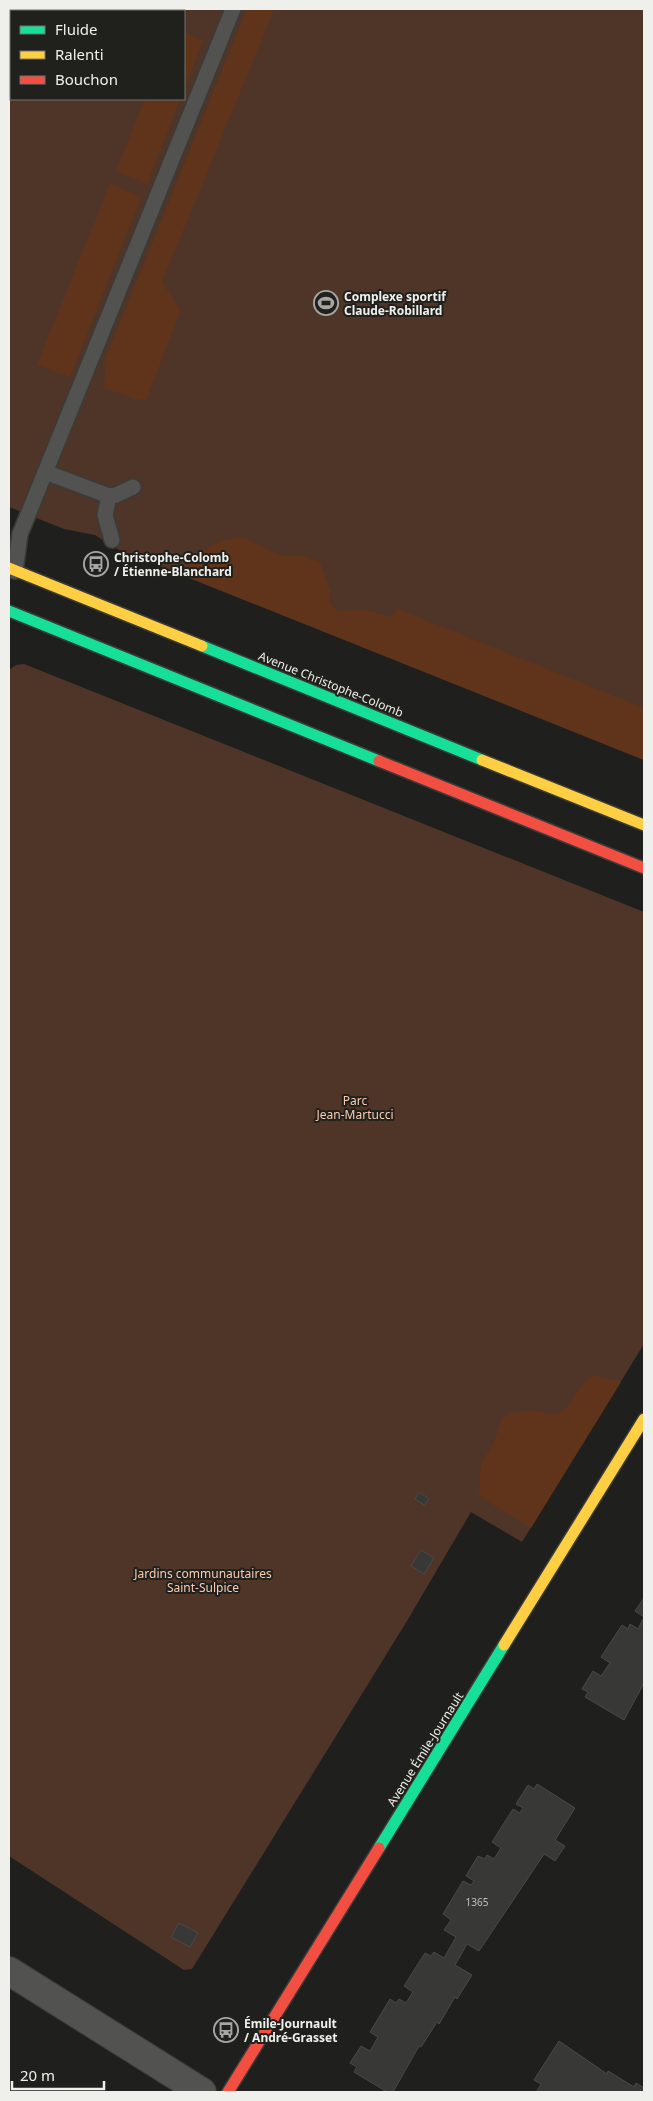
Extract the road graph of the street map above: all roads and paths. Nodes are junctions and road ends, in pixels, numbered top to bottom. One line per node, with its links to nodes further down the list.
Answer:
1 (234, 9): 2 (lane)
2 (45, 472): 4 (lane); 6 (lane)
3 (133, 487): 4 (lane)
4 (109, 496): 5 (lane)
5 (112, 540)
6 (11, 576): 8 (main road, Avenue Christophe-Colomb)
7 (9, 612): 9 (main road)
8 (644, 825)
9 (644, 868)
10 (644, 1419): 13 (main road, Avenue Émile-Journault)
11 (9, 1971): 12 (street)
12 (202, 2092)
13 (228, 2092)

